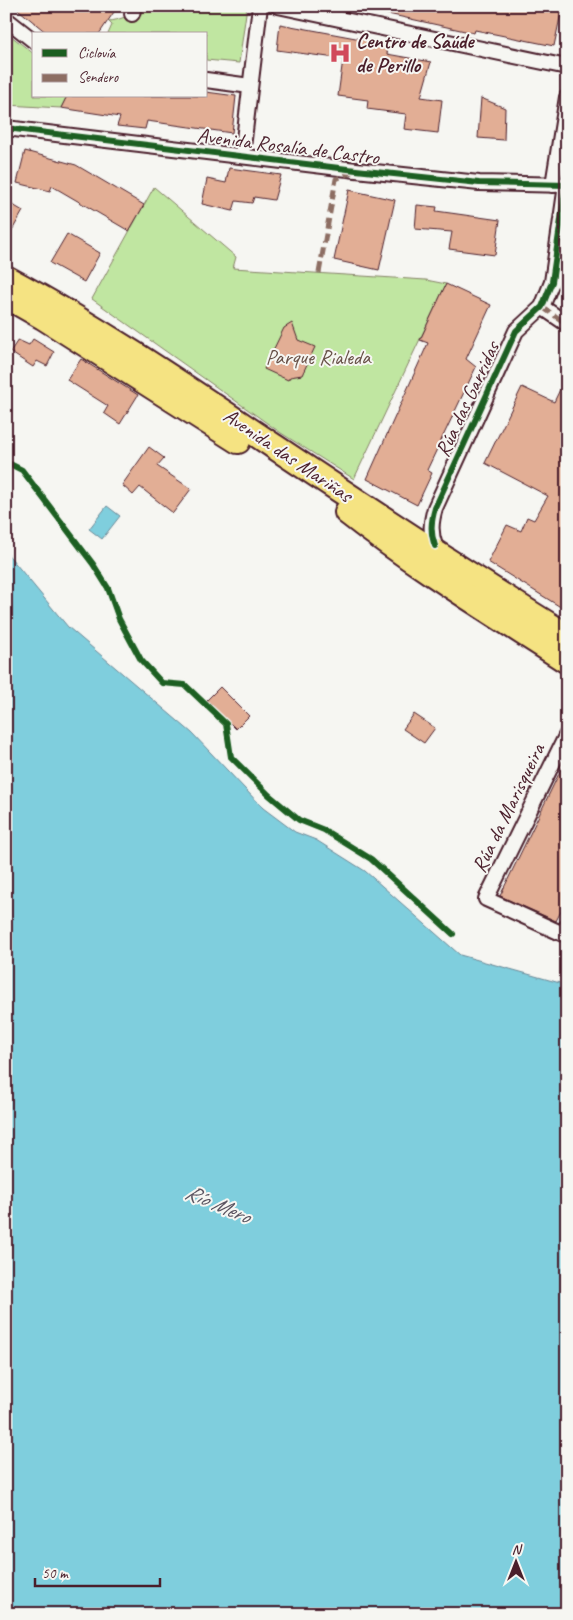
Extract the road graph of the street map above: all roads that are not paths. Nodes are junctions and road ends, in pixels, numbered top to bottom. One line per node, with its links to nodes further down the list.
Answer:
1 (260, 6): 7 (street)
2 (278, 6): 5 (street)
3 (6, 19): 4 (street)
4 (32, 39)
5 (567, 67)
6 (208, 80): 7 (street)
7 (250, 86): 10 (street)
8 (567, 96): 11 (street, Rúa das Garridas)
9 (6, 128): 10 (street, Avenida Rosalía de Castro)
10 (242, 156): 11 (street, Avenida Rosalía de Castro)
11 (562, 185): 14 (street, Rúa das Garridas)
12 (6, 278): 17 (highway, Avenida das Mariñas)
13 (6, 296): 16 (highway, Avenida das Mariñas)
14 (542, 307): 15 (street); 18 (street, Rúa das Garridas)
15 (567, 324)
16 (340, 506): 21 (highway, Avenida das Mariñas); 22 (highway)
17 (369, 509): 18 (highway); 20 (highway, Avenida das Mariñas)
18 (435, 546): 19 (highway)
19 (567, 626)
20 (567, 636)
21 (567, 650)
22 (567, 661)
23 (567, 734): 24 (street, Rúa da Marisqueira)
24 (567, 926)

